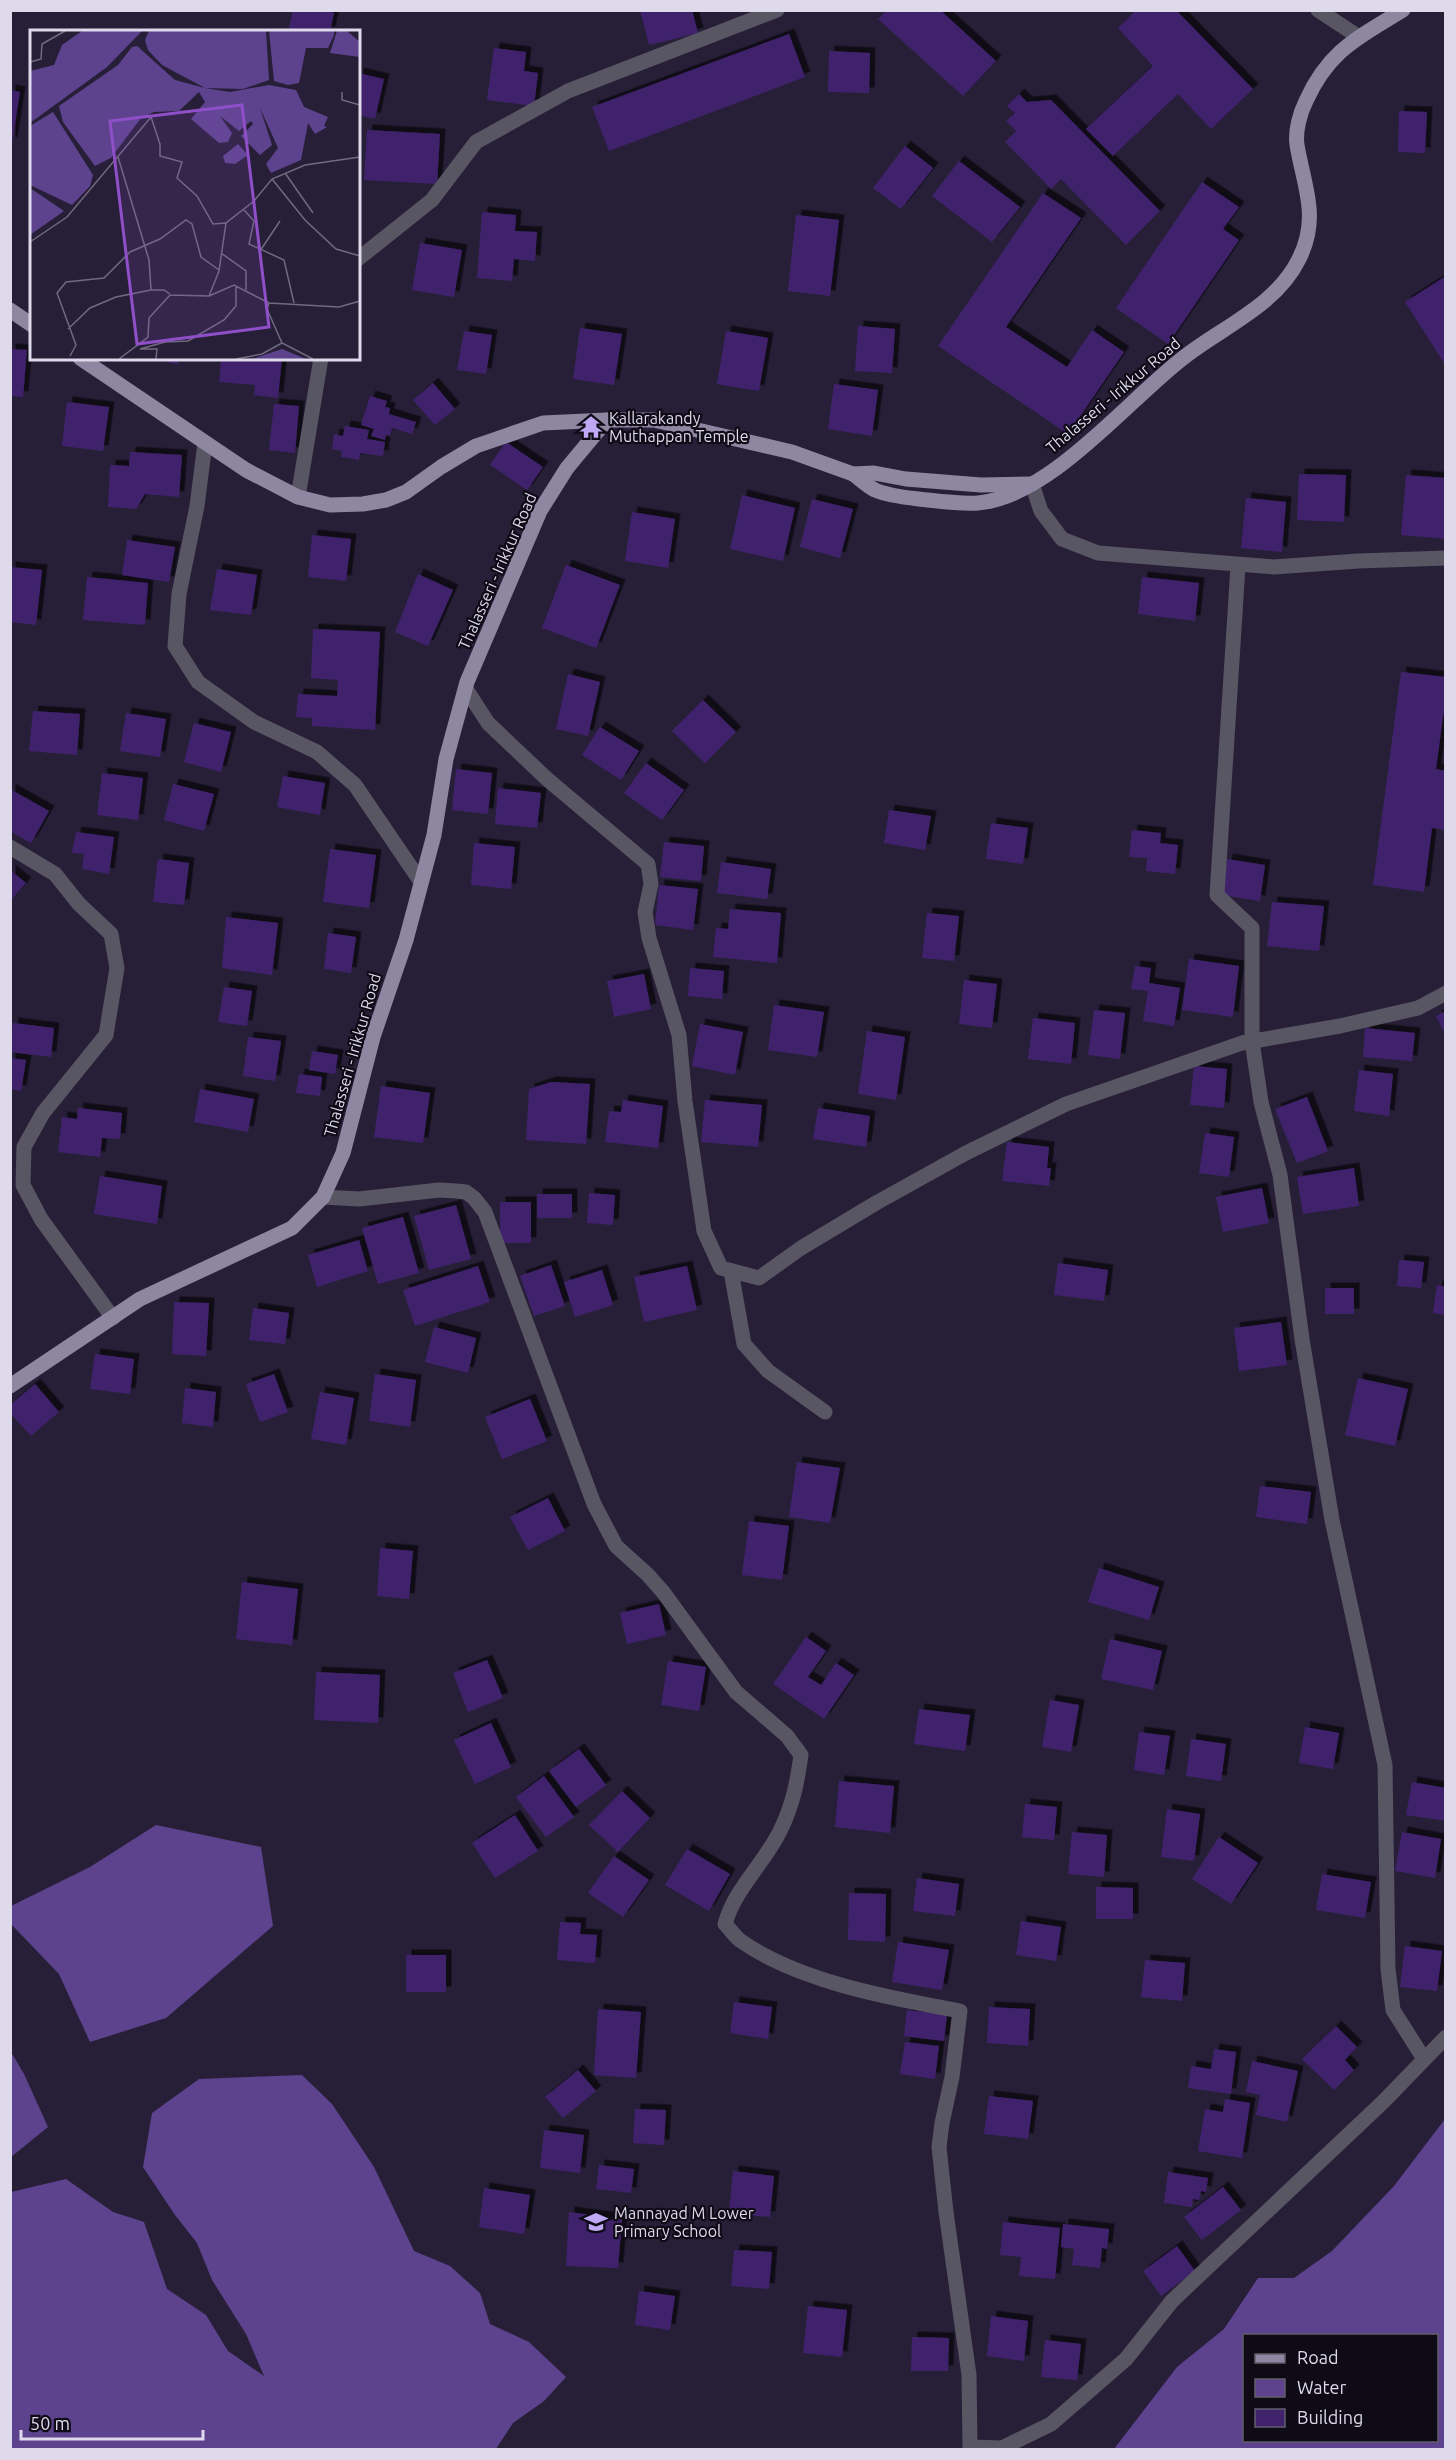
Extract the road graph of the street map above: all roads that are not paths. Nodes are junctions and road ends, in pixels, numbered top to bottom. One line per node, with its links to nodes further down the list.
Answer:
1 (777, 10): 5 (street)
2 (1317, 10): 4 (street)
3 (1403, 10): 4 (main road, Thalasseri - Irikkur Road)
4 (1359, 37): 12 (main road, Thalasseri - Irikkur Road)
5 (360, 257)
6 (10, 310): 7 (main road)
7 (30, 324)
8 (83, 360): 11 (main road)
9 (321, 360): 13 (street)
10 (607, 420): 12 (main road); 13 (main road); 16 (main road, Thalasseri - Irikkur Road)
11 (205, 443): 13 (main road); 18 (street)
12 (1032, 484): 15 (street)
13 (298, 497)
14 (1446, 558): 15 (street)
15 (1238, 566): 20 (street)
16 (466, 689): 18 (main road, Thalasseri - Irikkur Road); 22 (street)
17 (10, 848): 23 (street)
18 (421, 882): 21 (main road, Thalasseri - Irikkur Road)
19 (1446, 993): 20 (street)
20 (1252, 1041): 22 (street); 27 (street)
21 (323, 1197): 23 (main road, Thalasseri - Irikkur Road); 27 (street)
22 (731, 1270): 25 (street)
23 (113, 1318): 24 (main road, Thalasseri - Irikkur Road)
24 (10, 1386)
25 (825, 1412)
26 (1446, 2037): 27 (street)
27 (1424, 2059)

